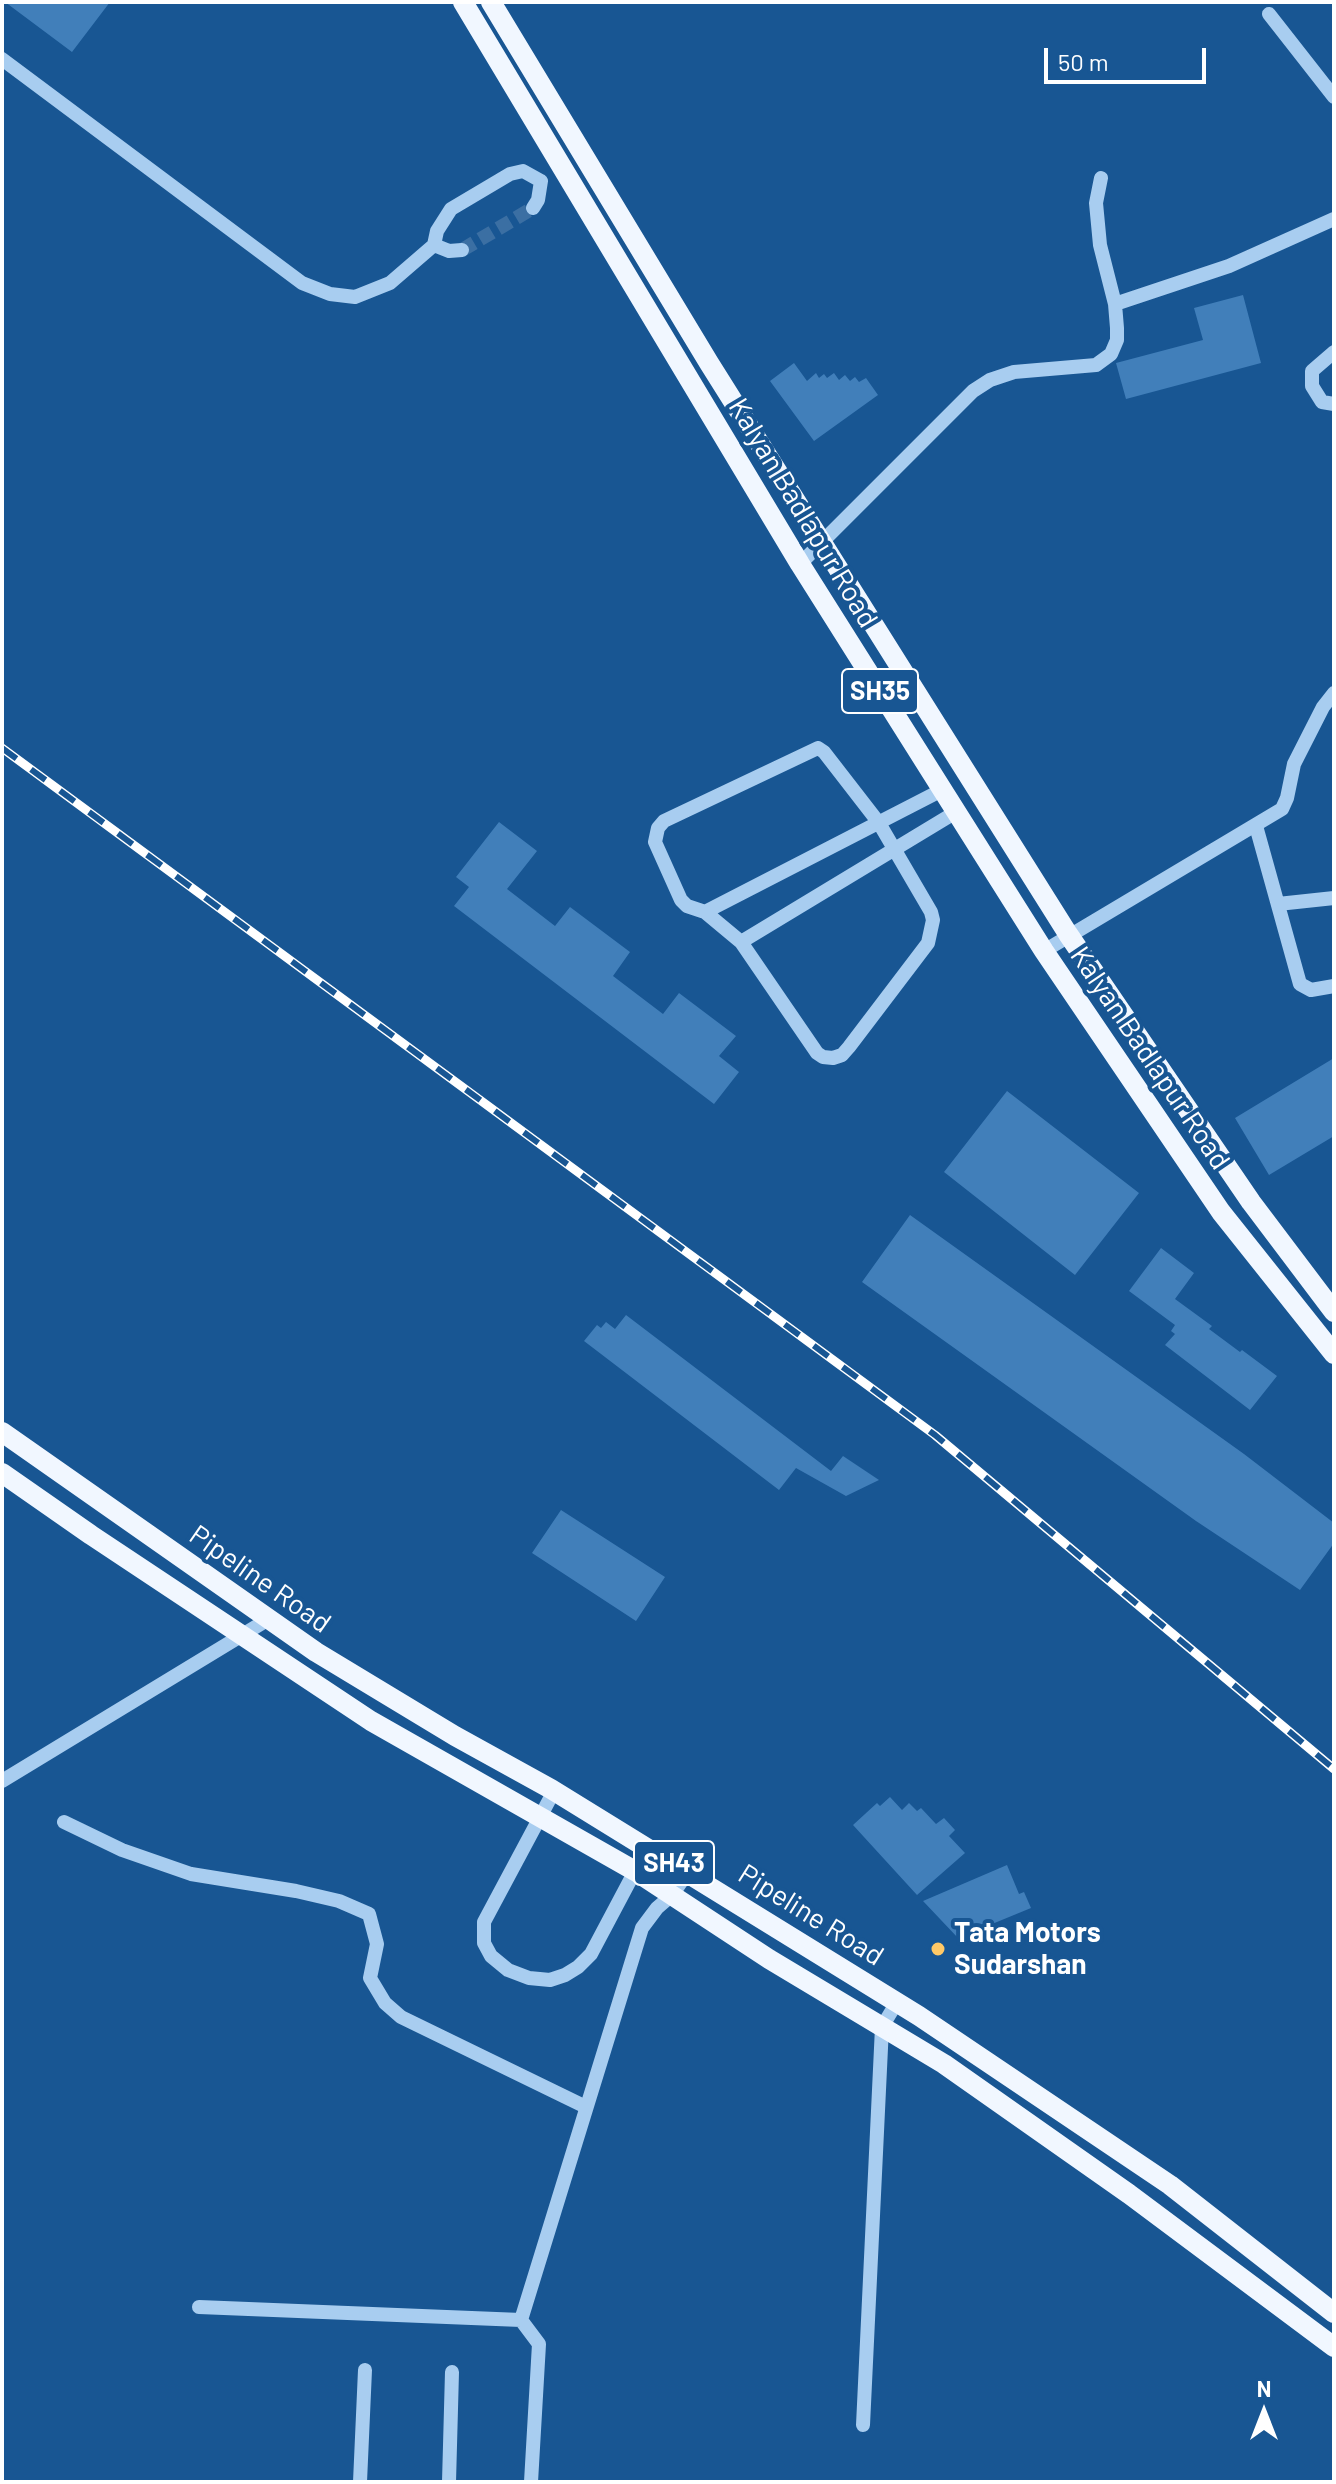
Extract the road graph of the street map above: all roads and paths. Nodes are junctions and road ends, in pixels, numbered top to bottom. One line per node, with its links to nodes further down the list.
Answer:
1 (463, 2): 6 (main road, Kalyan Badlapur Road / SH35)
2 (491, 2): 7 (main road, Kalyan Badlapur Road / SH35)
3 (1269, 14): 5 (street)
4 (2, 59): 13 (street)
5 (1334, 97)
6 (565, 169): 9 (street); 10 (main road, Kalyan Badlapur Road / SH35)
7 (598, 178): 10 (street); 17 (main road, Kalyan Badlapur Road / SH35)
8 (1101, 178): 15 (street)
9 (541, 181): 11 (street); 13 (street)
10 (577, 190): 18 (main road, Kalyan Badlapur Road / SH35)
11 (533, 208)
12 (1334, 219): 15 (street)
13 (434, 245): 14 (street)
14 (462, 250)
15 (1115, 304): 20 (street)
16 (1334, 352): 19 (street)
17 (709, 363): 18 (main road); 20 (main road, Kalyan Badlapur Road / SH35)
18 (687, 375): 21 (main road, Kalyan Badlapur Road / SH35)
19 (1334, 404)
20 (822, 542): 21 (street); 31 (main road, Kalyan Badlapur Road / SH35)
21 (800, 564): 23 (main road, Kalyan Badlapur Road / SH35)
22 (1334, 693): 26 (street)
23 (942, 790): 24 (main road, Kalyan Badlapur Road / SH35); 25 (street)
24 (956, 812): 27 (street); 33 (main road, Kalyan Badlapur Road / SH35)
25 (879, 823): 27 (street); 30 (street); 30 (street)
26 (1256, 826): 29 (street); 31 (street)
27 (895, 847): 32 (street); 32 (street)
28 (1334, 898): 29 (street)
29 (1278, 904): 34 (street)
30 (705, 912): 32 (street)
31 (1068, 934): 33 (street); 35 (main road, Kalyan Badlapur Road / SH35)
32 (741, 942)
33 (1044, 951): 36 (main road, Kalyan Badlapur Road / SH35)
34 (1334, 986)
35 (1334, 1312)
36 (1334, 1354)
37 (2, 1432): 39 (main road, Pipeline Road / SH43)
38 (2, 1473): 40 (main road, Pipeline Road / SH43)
39 (267, 1620): 40 (street); 42 (main road, Pipeline Road / SH43)
40 (244, 1636): 41 (street); 43 (main road, Pipeline Road / SH43)
41 (2, 1781)
42 (554, 1791): 43 (street); 46 (main road, Pipeline Road / SH43)
43 (539, 1817): 45 (main road, Pipeline Road / SH43); 45 (street)
44 (64, 1822): 50 (street)
45 (635, 1871): 47 (main road, Pipeline Road / SH43)
46 (688, 1872): 47 (street); 48 (main road, Pipeline Road / SH43)
47 (672, 1895): 49 (main road, Pipeline Road / SH43); 50 (street)
48 (897, 2002): 49 (street); 52 (main road, Pipeline Road / SH43)
49 (882, 2027): 54 (main road, Pipeline Road / SH43); 57 (street)
50 (586, 2107): 53 (street)
51 (199, 2307): 53 (street)
52 (1334, 2313)
53 (521, 2320): 60 (street)
54 (1334, 2347)
55 (365, 2370): 58 (street)
56 (452, 2372): 59 (street)
57 (863, 2425)
58 (360, 2482)
59 (449, 2482)
60 (531, 2482)

